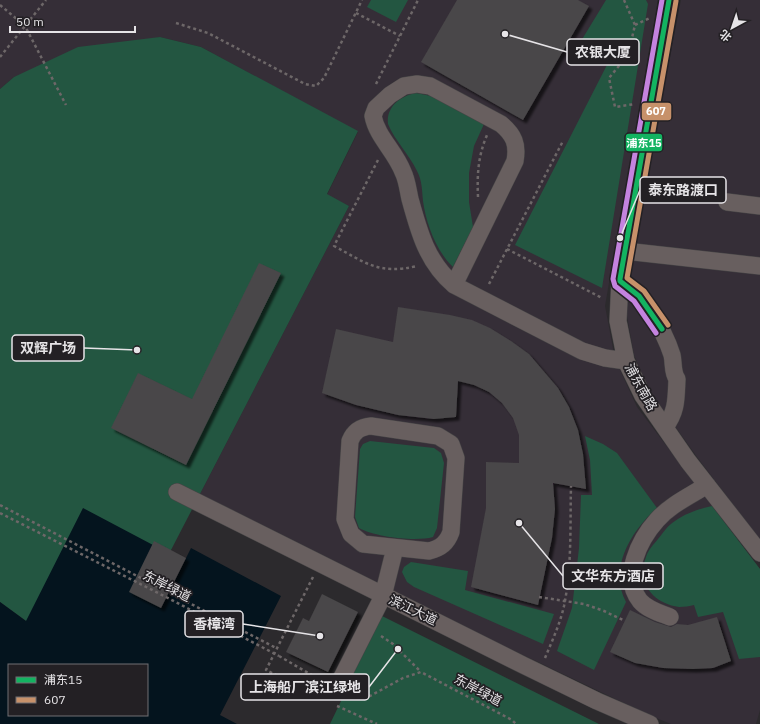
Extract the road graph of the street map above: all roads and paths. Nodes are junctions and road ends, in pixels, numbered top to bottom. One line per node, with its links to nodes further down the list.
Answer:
1 (46, 0): 9 (path)
2 (362, 0): 7 (path)
3 (418, 0): 10 (path)
4 (624, 0): 13 (path)
5 (669, 0): 13 (street, 浦东南路)
6 (0, 5): 9 (path)
7 (356, 13): 8 (path); 10 (path)
8 (176, 23)
9 (25, 26): 11 (path); 14 (path)
10 (400, 36): 12 (path)
11 (0, 56)
12 (373, 90)
13 (652, 102): 22 (street, 浦东南路)
14 (66, 105)
15 (494, 120): 20 (path); 20 (street); 23 (street)
16 (562, 141): 21 (path)
17 (381, 155): 23 (path)
18 (727, 202): 19 (street)
19 (760, 206)
20 (482, 228): 26 (street)
21 (507, 249): 27 (path); 28 (path)
22 (625, 251): 24 (street); 25 (street, 浦东南路)
23 (433, 262): 26 (street)
24 (760, 266)
25 (620, 281): 28 (street, 浦东南路); 30 (street)
26 (454, 285): 27 (street)
27 (481, 299): 29 (street)
28 (619, 307): 29 (street, 浦东南路)
29 (626, 360): 30 (street, 浦东南路)
30 (665, 427): 31 (street, 浦东南路)
31 (707, 485): 37 (street, 浦东南路); 41 (street)
32 (571, 486): 46 (path)
33 (177, 492): 38 (street, 滨江大道)
34 (0, 505): 44 (path)
35 (0, 514): 47 (path, 东岸绿道, bridge)
36 (395, 548): 36 (street); 39 (street)
37 (760, 553)
38 (319, 564): 39 (street, 滨江大道); 44 (path)
39 (383, 596): 43 (street); 46 (street, 滨江大道)
40 (539, 597): 42 (path, bridge)
41 (670, 617)
42 (625, 621)
43 (367, 627): 45 (path); 47 (street)
44 (278, 649): 47 (path)
45 (421, 672): 47 (path, 东岸绿道); 49 (path, 东岸绿道)
46 (539, 673): 50 (street, 滨江大道)
47 (331, 697): 48 (path)
48 (377, 724)
49 (516, 724)
50 (650, 724)

